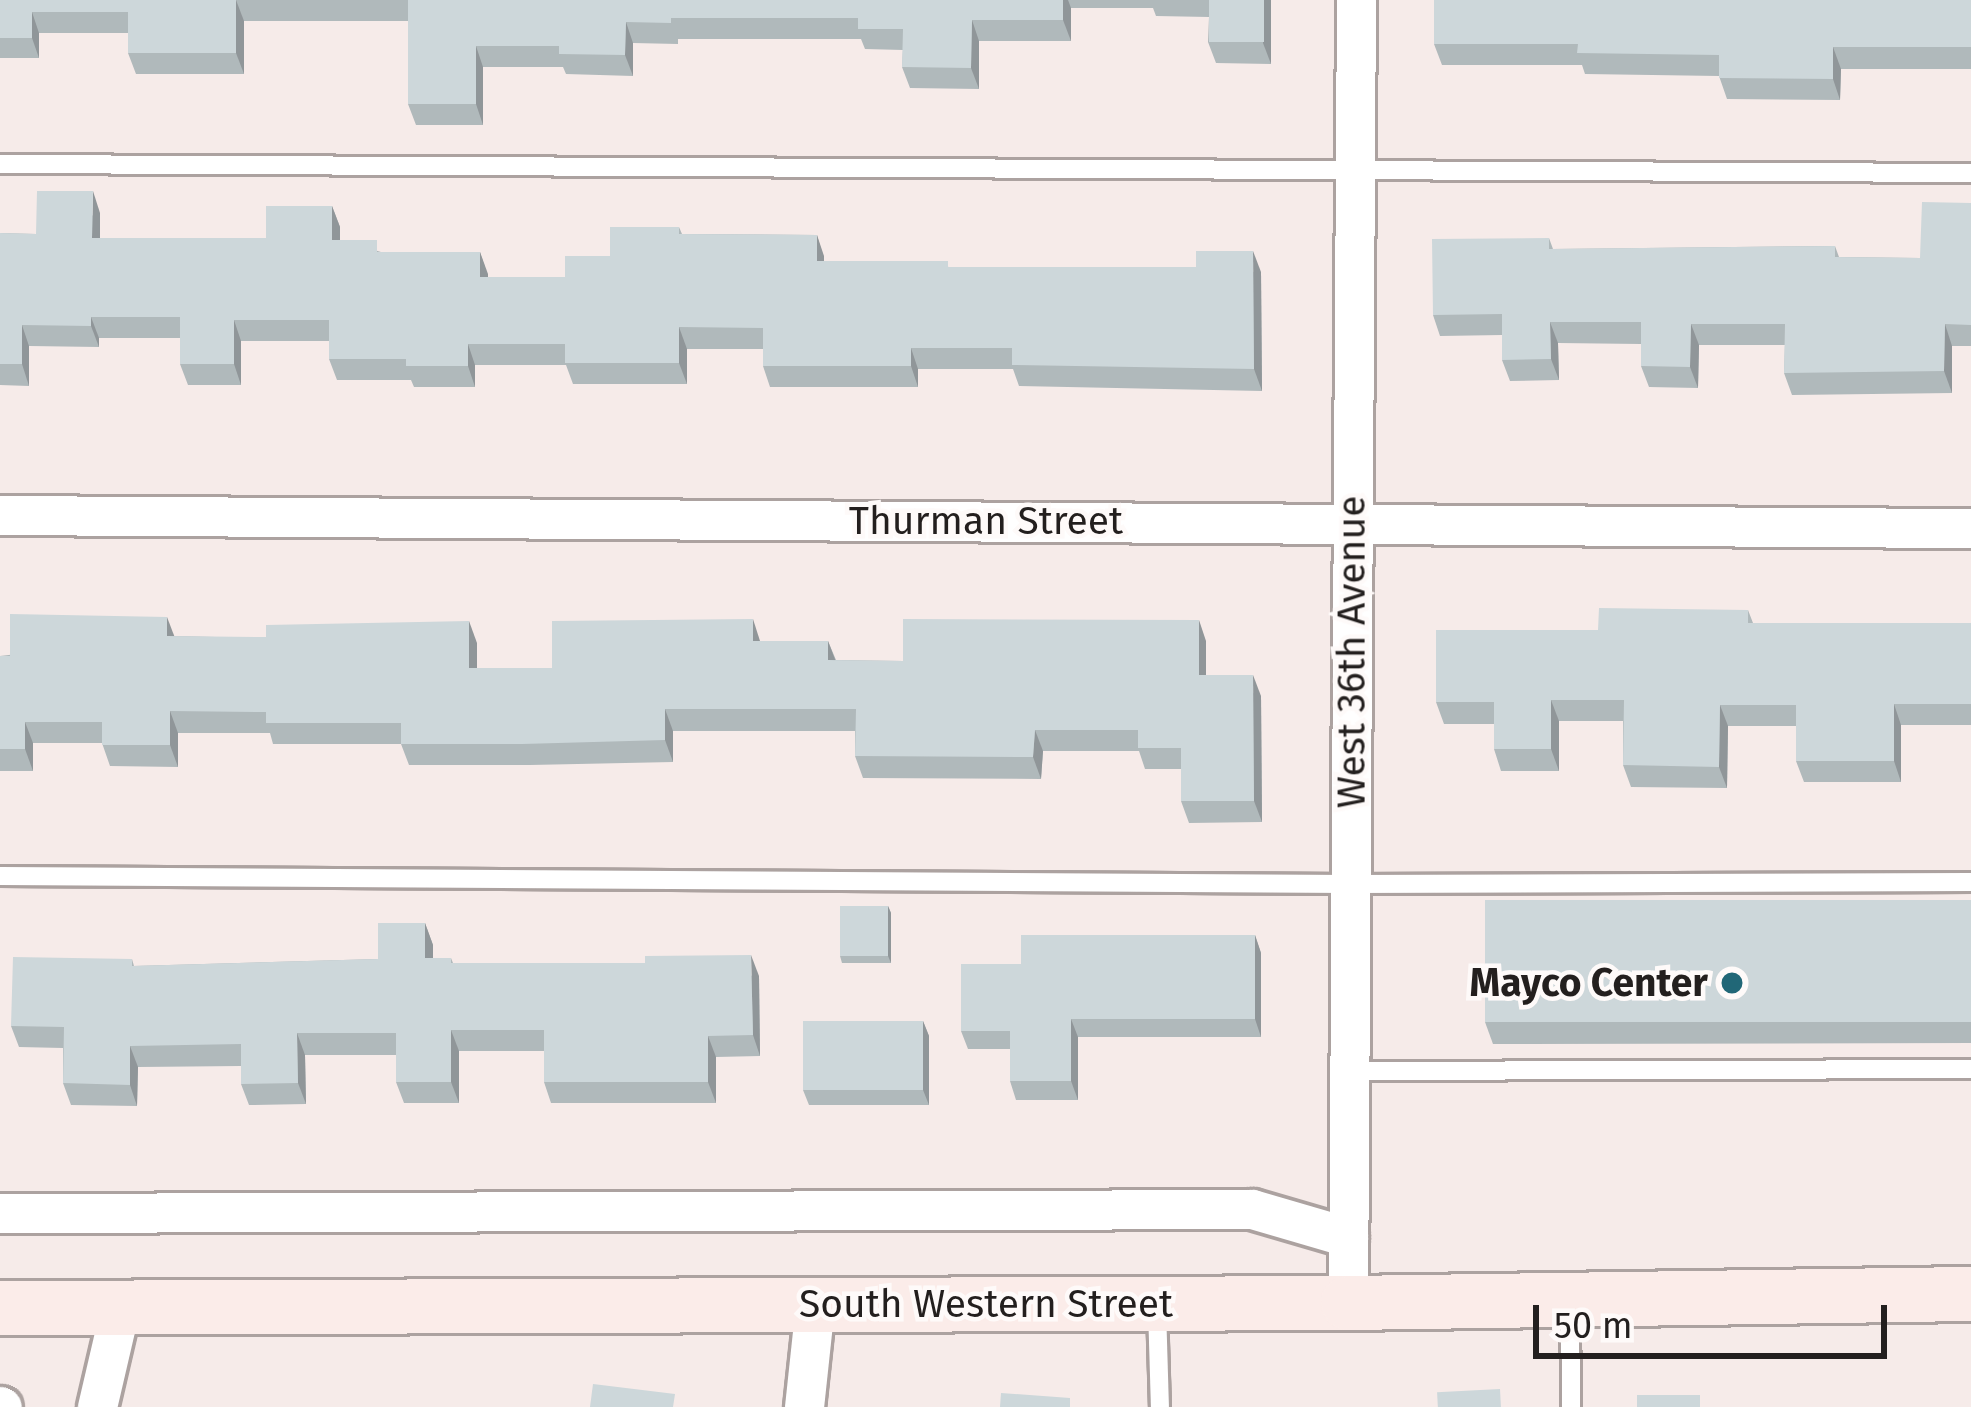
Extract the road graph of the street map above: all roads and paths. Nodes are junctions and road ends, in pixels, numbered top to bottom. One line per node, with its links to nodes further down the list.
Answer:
1 (1356, 0): 3 (street, West 36th Avenue)
2 (0, 164): 3 (lane)
3 (1355, 166): 4 (lane); 6 (street, West 36th Avenue)
4 (1971, 173)
5 (0, 515): 6 (street, Thurman Street)
6 (1353, 524): 7 (street, Thurman Street); 10 (street, West 36th Avenue)
7 (1971, 528)
8 (0, 876): 10 (lane)
9 (1971, 882): 10 (lane)
10 (1350, 884): 12 (street, West 36th Avenue)
11 (1971, 1070): 12 (lane)
12 (1349, 1071): 14 (street, West 36th Avenue)
13 (0, 1213): 14 (street)
14 (1348, 1237): 18 (street, West 36th Avenue)
15 (1971, 1294): 16 (main road, South Western Street)
16 (1570, 1298): 18 (main road, South Western Street); 25 (lane)
17 (1157, 1303): 18 (main road, South Western Street); 19 (main road, South Western Street); 24 (lane)
18 (1348, 1303)
19 (815, 1304): 21 (main road, South Western Street); 23 (street)
20 (0, 1308): 21 (main road, South Western Street)
21 (120, 1308): 22 (street)
22 (97, 1407)
23 (804, 1407)
24 (1160, 1407)
25 (1571, 1407)

